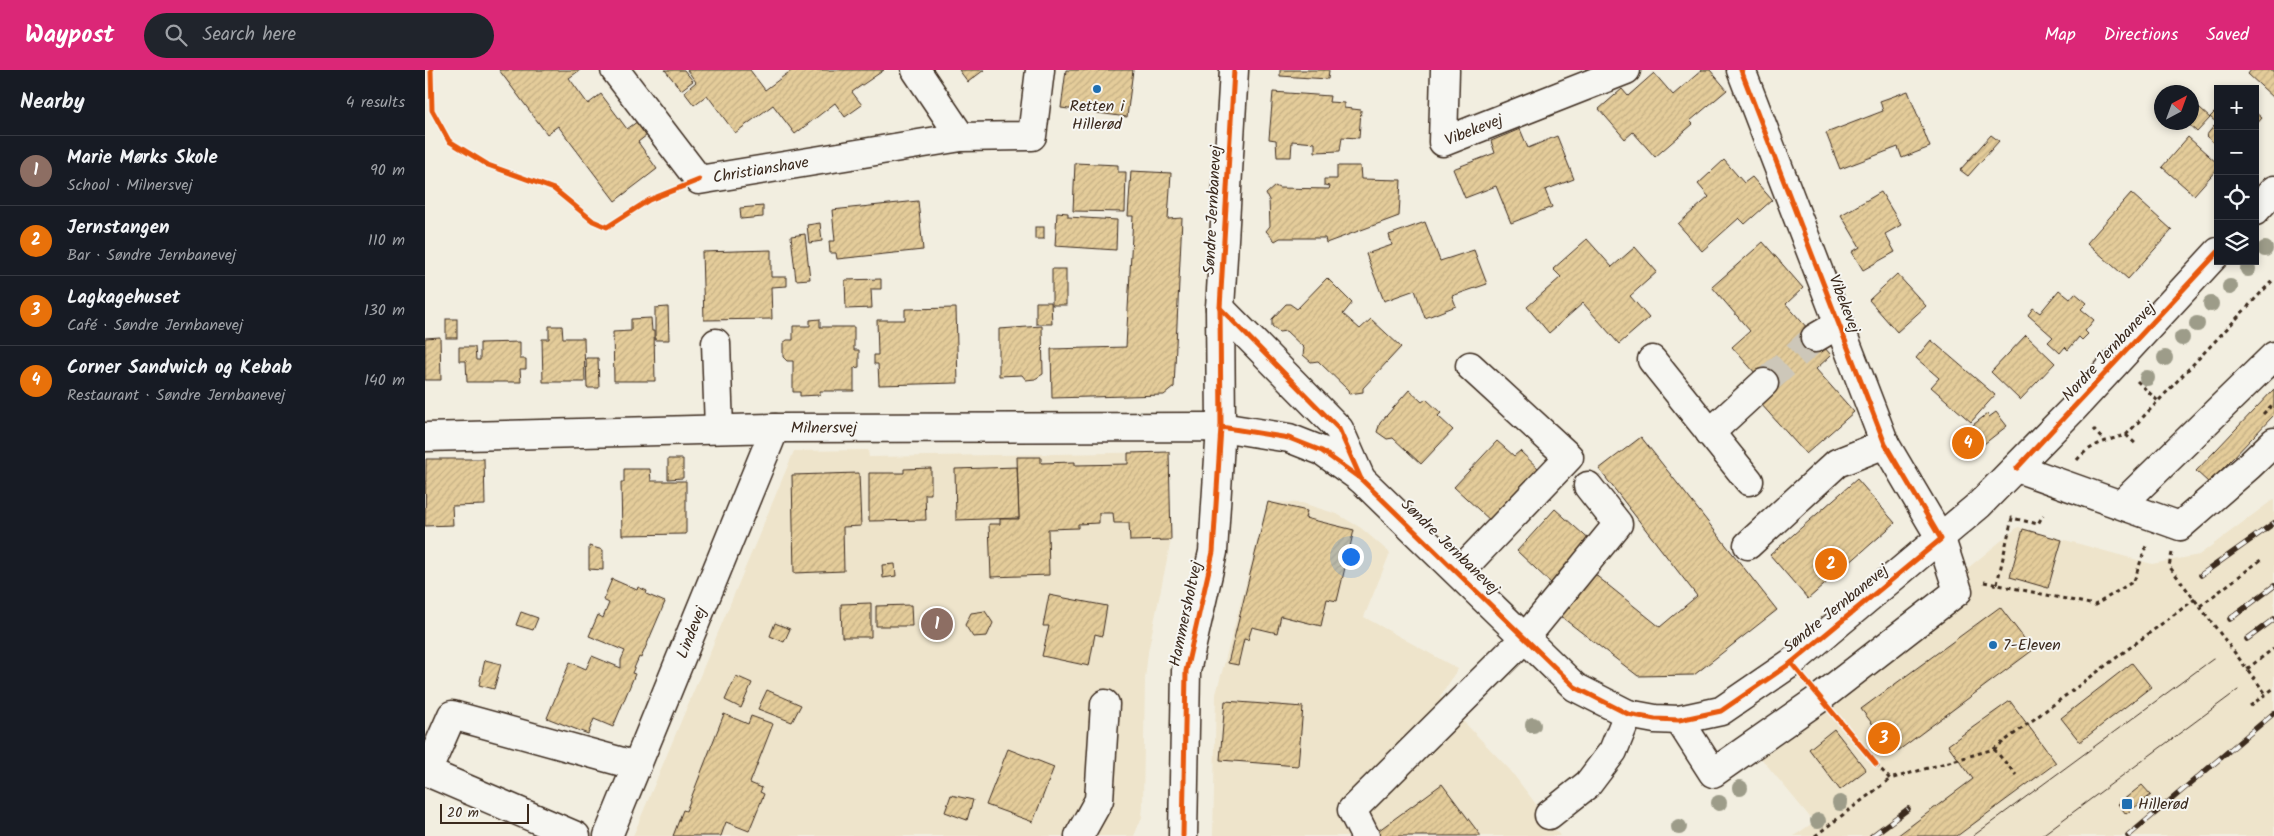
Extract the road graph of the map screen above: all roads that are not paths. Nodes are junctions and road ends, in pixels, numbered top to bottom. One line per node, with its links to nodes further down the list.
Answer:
1 (615, 70): 8 (street, Christianshave)
2 (916, 70): 8 (street)
3 (1040, 70): 8 (street, Christianshave)
4 (1234, 70): 12 (street, Søndre Jernbanevej)
5 (1445, 70): 6 (street, Vibekevej)
6 (1625, 70)
7 (1741, 70): 13 (street, Vibekevej)
8 (961, 137)
9 (2274, 190): 10 (street)
10 (2259, 207)
11 (2214, 256): 27 (street, Nordre Jernbanevej)
12 (1220, 308): 20 (street, Søndre Jernbanevej); 28 (street)
13 (1839, 324): 14 (street); 26 (street, Vibekevej)
14 (1815, 338)
15 (716, 343): 22 (street)
16 (2274, 356): 31 (street)
17 (1652, 360): 23 (street)
18 (1470, 366): 34 (street)
19 (1764, 383): 23 (street)
20 (1221, 427): 21 (street, Milnersvej); 28 (street, Søndre Jernbanevej); 44 (street, Hammersholtvej)
21 (775, 428): 22 (street, Milnersvej); 39 (street, Lindevej)
22 (719, 429): 24 (street, Milnersvej)
23 (1710, 433): 29 (street)
24 (425, 437)
25 (2274, 442): 31 (street)
26 (1885, 444): 32 (street, Vibekevej); 33 (street)
27 (2017, 468): 31 (street); 32 (street, Søndre Jernbanevej)
28 (1361, 479): 34 (street, Søndre Jernbanevej)
29 (1749, 481)
30 (1587, 486): 35 (street)
31 (2122, 504)
32 (1941, 538): 38 (street, Søndre Jernbanevej); 38 (street, Vibekevej)
33 (1748, 545)
34 (1459, 572): 35 (street, Søndre Jernbanevej)
35 (1525, 638): 37 (street, Søndre Jernbanevej); 45 (street)
36 (1105, 704): 43 (street)
37 (1628, 714): 38 (street, Søndre Jernbanevej); 40 (street)
38 (1679, 720)
39 (637, 766): 41 (street); 42 (street, Lindevej)
40 (1549, 815)
41 (577, 836)
42 (608, 836)
43 (1079, 836)
44 (1183, 836)
45 (1365, 836)

